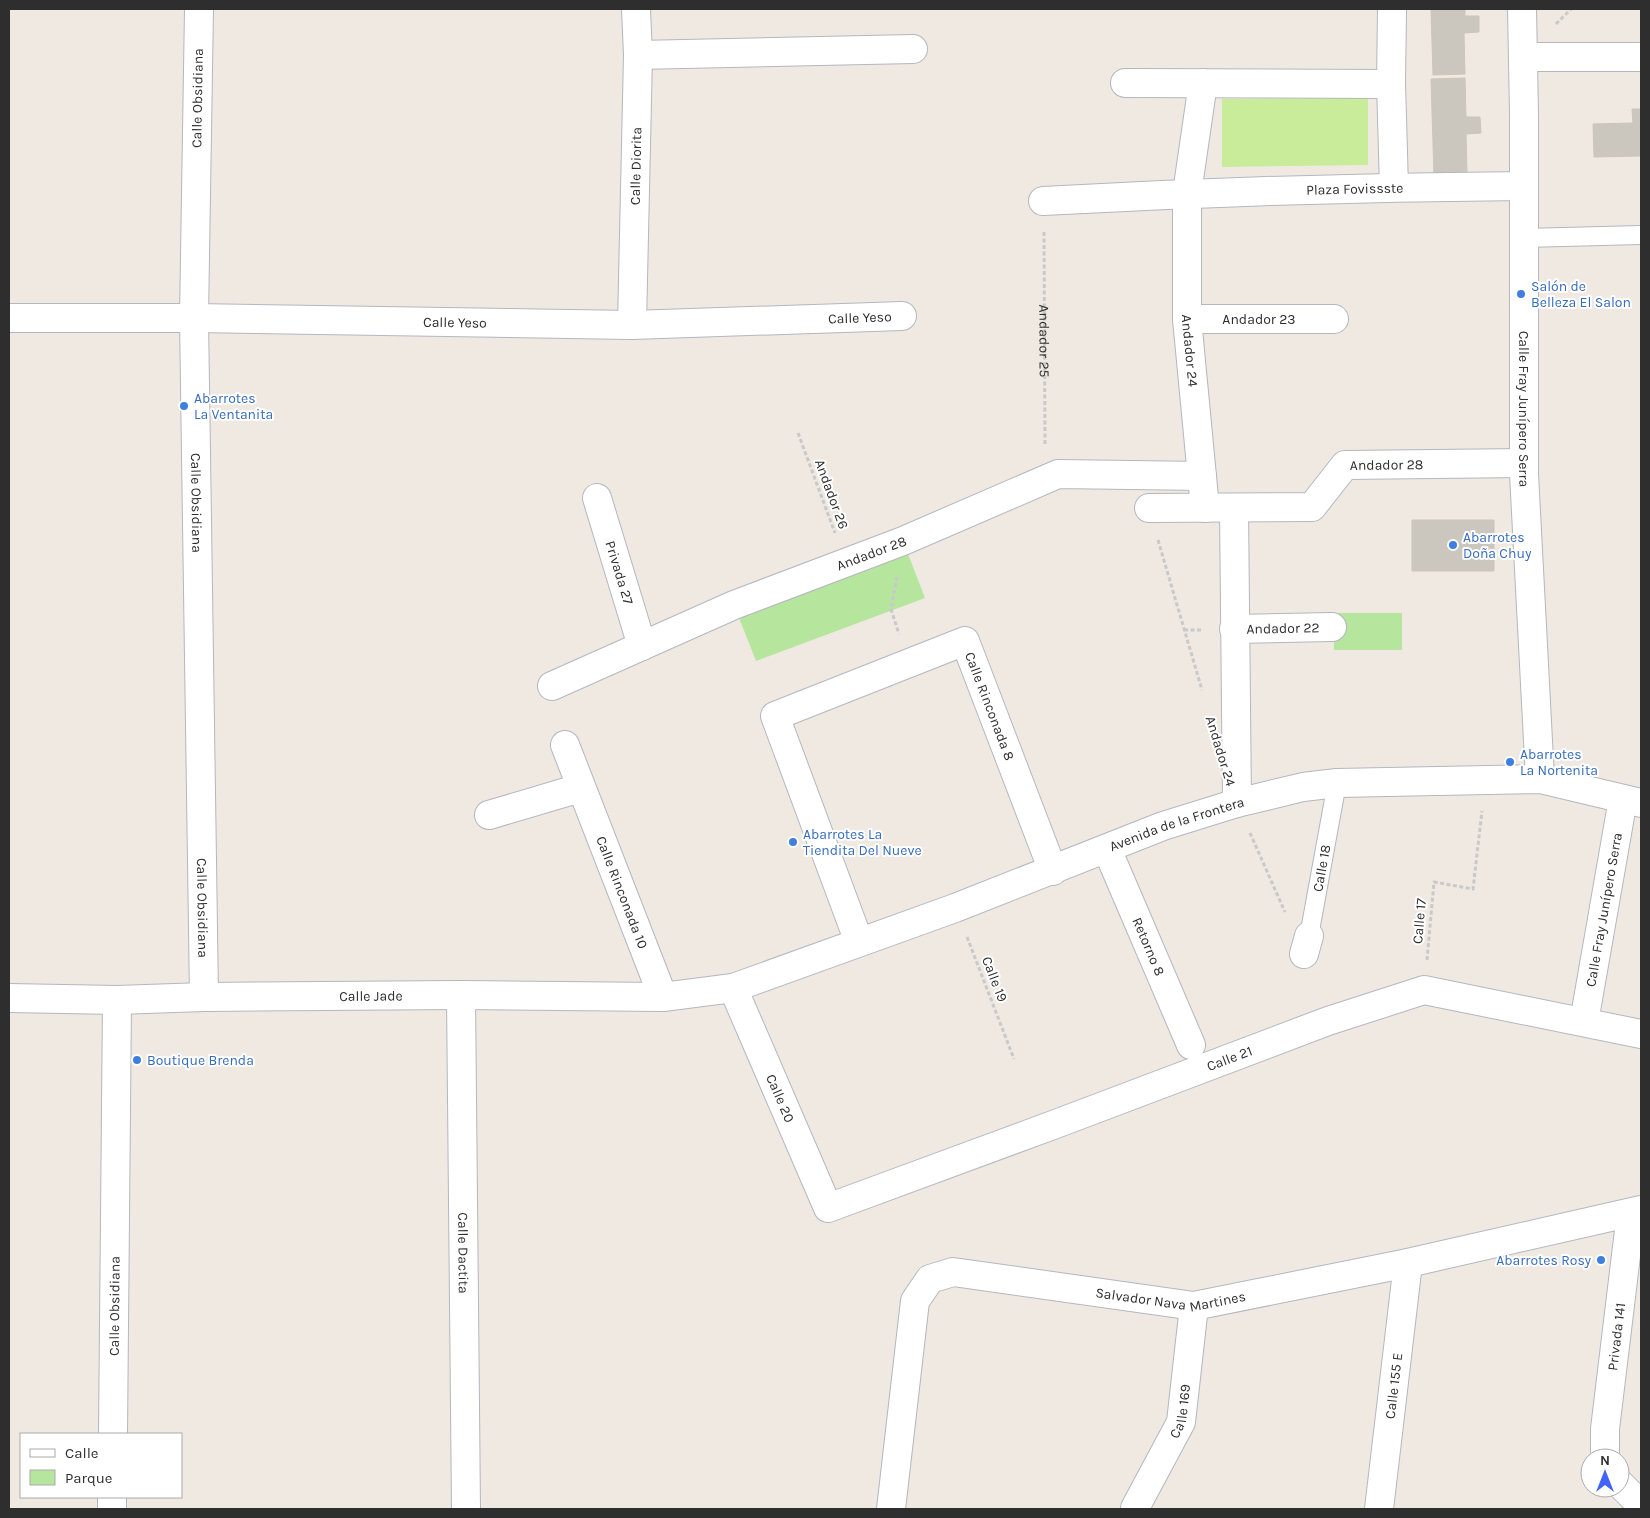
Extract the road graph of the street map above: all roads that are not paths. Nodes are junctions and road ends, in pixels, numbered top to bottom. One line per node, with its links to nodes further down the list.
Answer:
1 (199, 9): 20 (street, Calle Obsidiana)
2 (636, 9): 6 (street, Calle Diorita)
3 (1392, 9): 11 (street)
4 (1522, 9): 7 (street, Calle Fray Junípero Serra)
5 (913, 49): 6 (street)
6 (638, 55): 23 (street, Calle Diorita)
7 (1523, 57): 8 (street); 12 (street, Calle Fray Junípero Serra)
8 (1641, 57)
9 (1125, 82): 10 (street)
10 (1203, 82): 11 (street); 14 (street, Andador 24)
11 (1391, 84): 13 (street)
12 (1524, 186): 13 (street, Plaza Fovissste); 17 (street, Calle Fray Junípero Serra)
13 (1394, 187): 14 (street, Plaza Fovissste)
14 (1187, 193): 15 (street, Plaza Fovissste); 21 (street, Andador 24)
15 (1043, 201)
16 (1641, 235): 17 (lane)
17 (1524, 238): 24 (street, Calle Fray Junípero Serra)
18 (902, 316): 23 (street, Calle Yeso)
19 (9, 318): 20 (street, Calle Yeso)
20 (194, 318): 23 (street, Calle Yeso); 47 (street, Calle Obsidiana)
21 (1187, 319): 22 (street, Andador 23); 25 (street, Andador 24)
22 (1334, 319)
23 (632, 325)
24 (1524, 463): 29 (street, Andador 28); 35 (street, Calle Fray Junípero Serra)
25 (1202, 476): 28 (street, Andador 24); 32 (street, Andador 28)
26 (597, 498): 32 (street, Privada 27)
27 (1149, 508): 28 (street, Andador 28)
28 (1205, 508): 29 (street, Andador 28)
29 (1234, 508): 31 (street, Andador 24)
30 (1332, 627): 31 (street, Andador 22)
31 (1234, 629): 39 (street, Andador 24)
32 (642, 646): 33 (street, Andador 28)
33 (552, 686)
34 (565, 746): 37 (street, Calle Rinconada 10)
35 (1540, 779): 36 (street, Avenida de la Frontera); 38 (street, Avenida de la Frontera)
36 (1337, 783): 39 (street, Avenida de la Frontera); 44 (lane, Calle 18)
37 (580, 788): 40 (street); 48 (street, Calle Rinconada 10)
38 (1632, 801): 51 (street, Calle Fray Junípero Serra)
39 (1237, 803): 41 (street, Avenida de la Frontera)
40 (489, 815)
41 (1107, 849): 42 (street, Avenida de la Frontera); 53 (street, Retorno 8)
42 (1053, 871): 43 (street, Avenida de la Frontera); 43 (street, Calle Rinconada 8)
43 (859, 942): 45 (street, Avenida de la Frontera)
44 (1306, 945)
45 (733, 988): 48 (street, Calle Jade); 54 (street, Calle 20)
46 (461, 996): 47 (street, Calle Jade); 48 (street, Calle Jade); 62 (street, Calle Dactita)
47 (204, 997): 50 (street, Calle Jade)
48 (663, 997)
49 (9, 998): 50 (street, Calle Jade)
50 (117, 1000): 58 (street, Calle Obsidiana)
51 (1584, 1022): 52 (street, Calle 21); 54 (street, Calle 21)
52 (1641, 1034)
53 (1191, 1045)
54 (828, 1208)
55 (1636, 1212): 56 (street, Salvador Nava Martines); 59 (street, Privada 141)
56 (1408, 1264): 57 (street, Salvador Nava Martines); 64 (street, Calle 155 E)
57 (1194, 1306): 61 (street, Calle 169); 63 (street, Salvador Nava Martines)
58 (113, 1433)
59 (1605, 1448)
60 (1630, 1494): 65 (street)
61 (1135, 1508)
62 (466, 1509)
63 (891, 1509)
64 (1380, 1509)
65 (1641, 1509)

